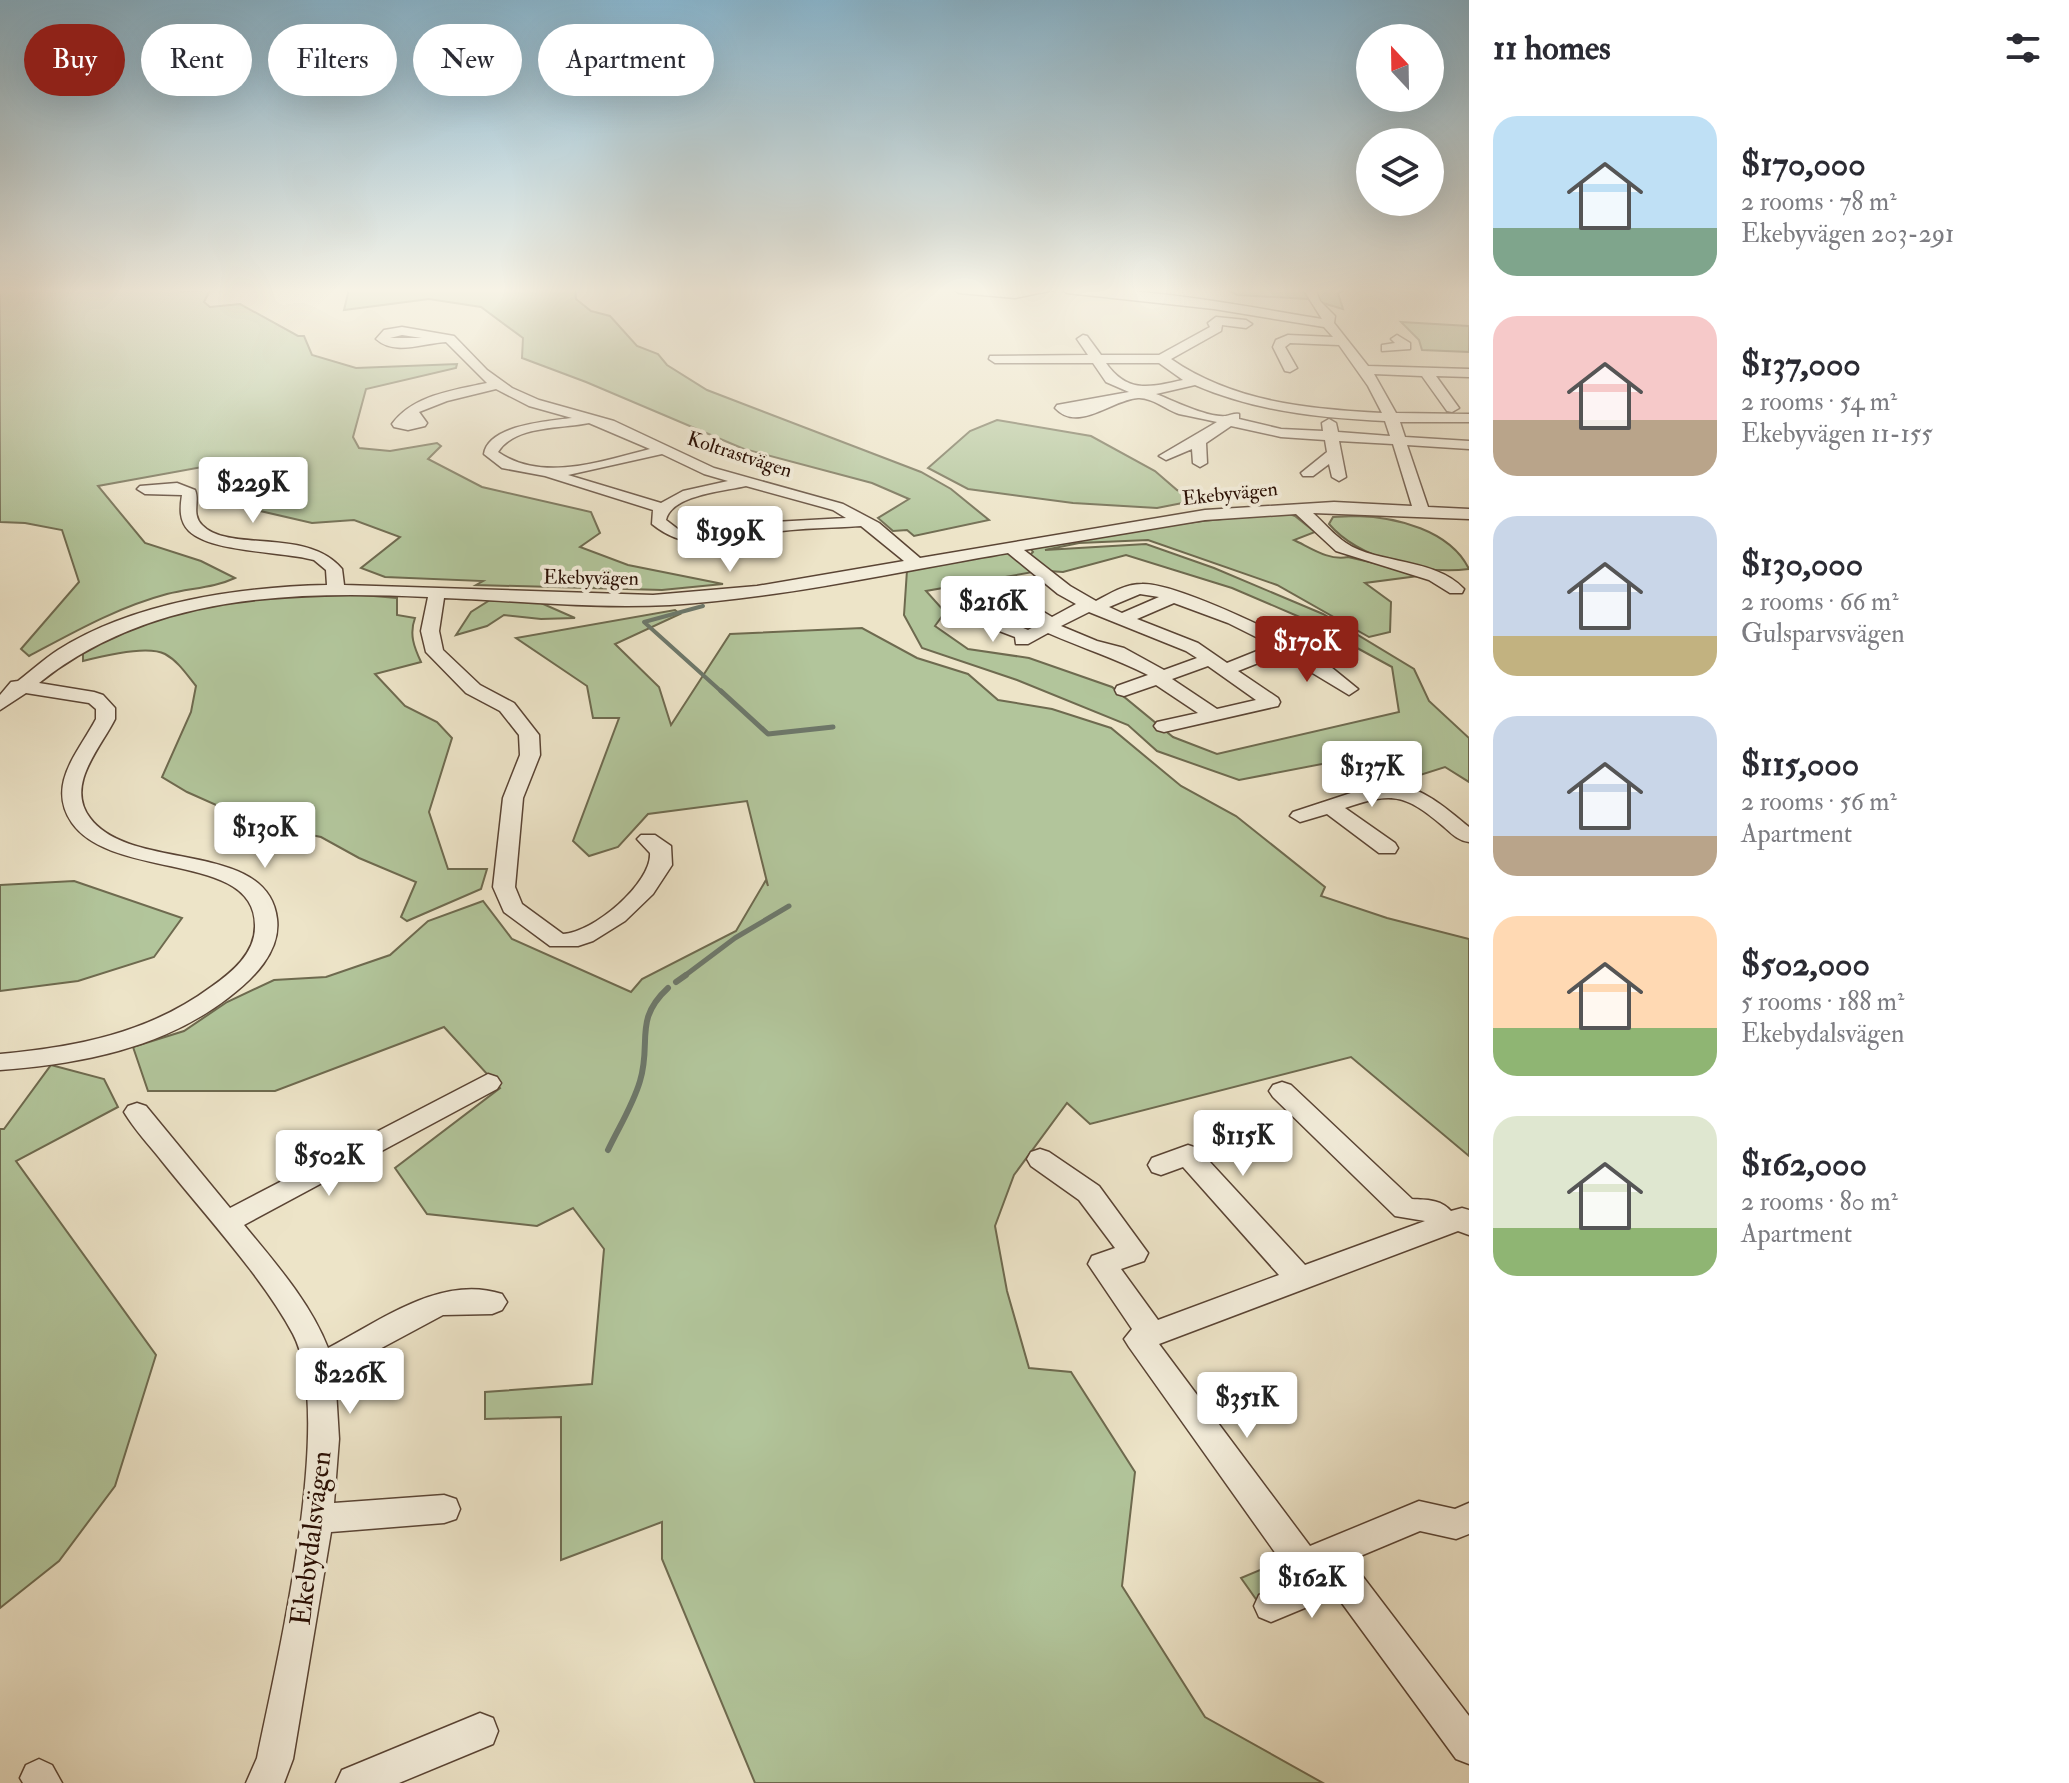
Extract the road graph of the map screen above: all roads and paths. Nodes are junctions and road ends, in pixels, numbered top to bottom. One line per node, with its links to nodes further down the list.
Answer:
1 (485, 372): 9 (street, Koltrastvägen)
2 (1106, 372): 10 (street)
3 (1182, 372): 8 (street)
4 (1367, 372): 16 (street)
5 (1426, 372): 14 (street)
6 (1435, 372): 7 (street)
7 (1469, 373)
8 (1196, 381): 10 (street); 11 (street)
9 (497, 385): 15 (street); 17 (street, Koltrastvägen)
10 (1140, 393): 12 (street); 19 (street)
11 (1253, 400): 13 (street); 19 (street)
12 (1101, 403)
13 (1327, 412): 16 (street); 20 (street)
14 (1451, 413): 16 (street); 18 (street); 23 (street)
15 (411, 414)
16 (1391, 417): 22 (street)
17 (590, 418): 24 (street, Koltrastvägen); 28 (street)
18 (1469, 418)
19 (1228, 422): 20 (street); 21 (street)
20 (1331, 437): 22 (street); 25 (street)
21 (1199, 441): 26 (street); 27 (street)
22 (1399, 442): 23 (street); 35 (street)
23 (1469, 444)
24 (661, 450): 28 (street); 31 (street, Koltrastvägen)
25 (1333, 455): 29 (street); 30 (street)
26 (1166, 456)
27 (1200, 463)
28 (542, 472): 33 (street)
29 (1308, 473)
30 (1339, 477)
31 (743, 482): 33 (street); 37 (street, Koltrastvägen)
32 (145, 489): 40 (street)
33 (662, 508): 37 (street)
34 (1299, 508): 35 (street, Ekebyvägen); 38 (street, Ekebyvägen); 41 (street, Ekebyvägen)
35 (1421, 509): 36 (street, Ekebyvägen)
36 (1469, 514)
37 (865, 521): 39 (street, Koltrastvägen)
38 (1010, 547): 39 (street, Ekebyvägen); 44 (street)
39 (916, 563): 42 (street, Ekebyvägen)
40 (336, 589): 42 (street, Ekebyvägen); 52 (street, Ekebyvägen)
41 (1456, 589)
42 (437, 593): 61 (street)
43 (1171, 596): 44 (street); 47 (street); 49 (street)
44 (1091, 606): 47 (street); 48 (street)
45 (984, 610): 46 (street); 48 (street); 48 (street)
46 (956, 615)
47 (1121, 619): 50 (street)
48 (1049, 625): 51 (street)
49 (1288, 642): 50 (street); 53 (street)
50 (1219, 664): 51 (street); 56 (street)
51 (1162, 678): 54 (street); 56 (street)
52 (18, 686): 55 (street, Ekebyvägen); 64 (street)
53 (1349, 689)
54 (1124, 690)
55 (0, 704)
56 (1212, 714): 57 (street)
57 (1164, 726)
58 (1330, 807): 59 (street); 60 (street); 63 (street)
59 (1300, 816)
60 (1468, 836): 62 (street)
61 (648, 839)
62 (1444, 843)
63 (1387, 848)
64 (0, 1062)
65 (488, 1083): 70 (street)
66 (1282, 1091): 71 (street)
67 (137, 1112): 70 (street, Ekebydalsvägen)
68 (1040, 1159): 74 (street)
69 (1161, 1165): 72 (street)
70 (225, 1223): 75 (street, Ekebydalsvägen)
71 (1458, 1224): 72 (street)
72 (1300, 1279): 74 (street)
73 (492, 1302): 75 (street)
74 (1152, 1334): 79 (street)
75 (320, 1367): 78 (street, Ekebydalsvägen)
76 (444, 1509): 78 (street)
77 (1469, 1518): 79 (street)
78 (317, 1519): 83 (street, Ekebydalsvägen)
79 (1322, 1570): 80 (street); 82 (street)
80 (1271, 1606)
81 (480, 1731): 84 (street)
82 (1469, 1746)
83 (265, 1783)
84 (355, 1783)

